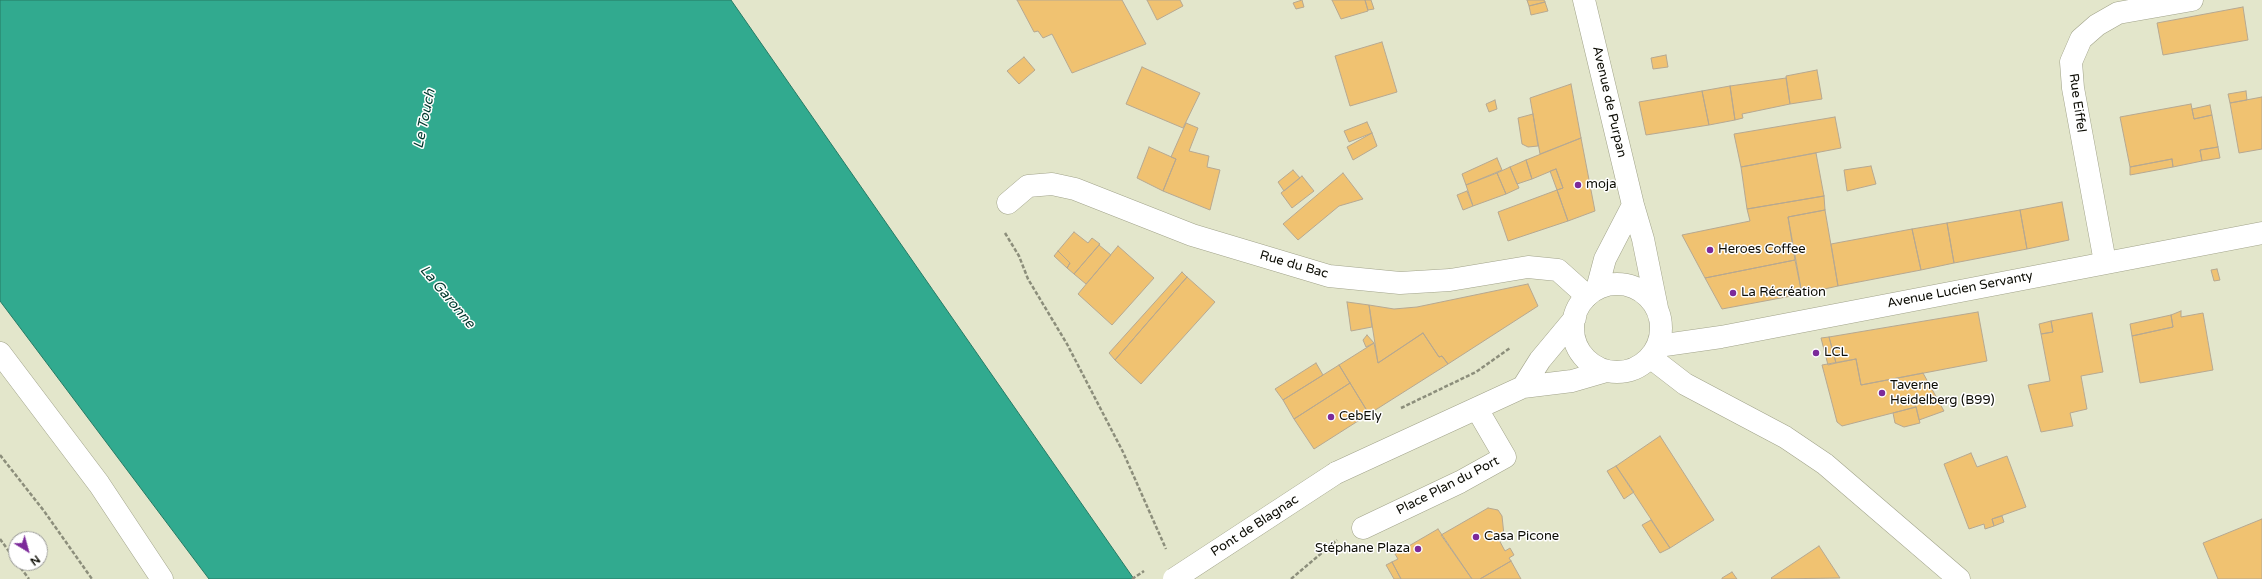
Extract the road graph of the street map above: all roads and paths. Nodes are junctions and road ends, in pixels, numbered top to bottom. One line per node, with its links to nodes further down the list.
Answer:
1 (1584, 0): 4 (main road, Avenue de Purpan)
2 (2192, 0): 6 (main road, Rue Eiffel)
3 (1008, 203): 7 (main road, Rue du Bac); 19 (path)
4 (1633, 205): 7 (main road); 8 (main road, Avenue de Purpan)
5 (2262, 233): 6 (main road, Avenue Lucien Servanty)
6 (2105, 262): 11 (main road, Avenue Lucien Servanty)
7 (1592, 292): 8 (main road); 9 (main road)
8 (1657, 308): 11 (main road)
9 (1575, 318): 12 (main road); 13 (main road)
10 (0, 352): 21 (main road)
11 (1654, 352): 12 (main road); 24 (main road)
12 (1604, 372): 13 (main road)
13 (1523, 387): 14 (main road, Pont de Blagnac)
14 (1477, 409): 16 (main road, Place Plan du Port); 22 (main road, Pont de Blagnac, bridge)
15 (0, 455): 20 (path)
16 (1363, 528): 23 (path)
17 (0, 539): 18 (path)
18 (8, 550)
19 (1167, 550)
20 (92, 579)
21 (162, 579)
22 (1174, 579)
23 (1291, 579)
24 (1959, 579)

